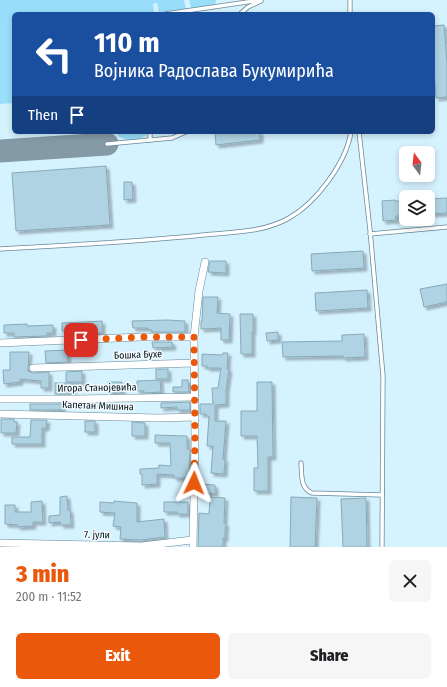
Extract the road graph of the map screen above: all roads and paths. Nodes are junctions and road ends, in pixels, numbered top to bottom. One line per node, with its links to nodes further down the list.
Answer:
1 (262, 0): 3 (lane); 4 (lane)
2 (350, 0): 5 (lane)
3 (179, 12)
4 (242, 12)
5 (350, 12)
6 (150, 134): 10 (lane)
7 (181, 134): 10 (lane)
8 (351, 134): 14 (lane)
9 (359, 134): 13 (lane)
10 (150, 140): 11 (lane)
11 (107, 144)
12 (447, 227): 13 (lane)
13 (370, 234): 25 (lane)
14 (0, 249)
15 (205, 262): 16 (street)
16 (194, 337): 17 (street); 18 (street)
17 (0, 343)
18 (194, 363): 19 (street, Бошка Бухе); 20 (street)
19 (33, 368)
20 (195, 397): 21 (street, Игора Станојевића); 23 (street)
21 (0, 399)
22 (0, 414): 23 (street, Капетан Мишина)
23 (195, 417): 27 (street)
24 (301, 463): 25 (lane)
25 (382, 495): 28 (lane)
26 (0, 543): 27 (street, 7. јули)
27 (192, 543)
28 (382, 547)

